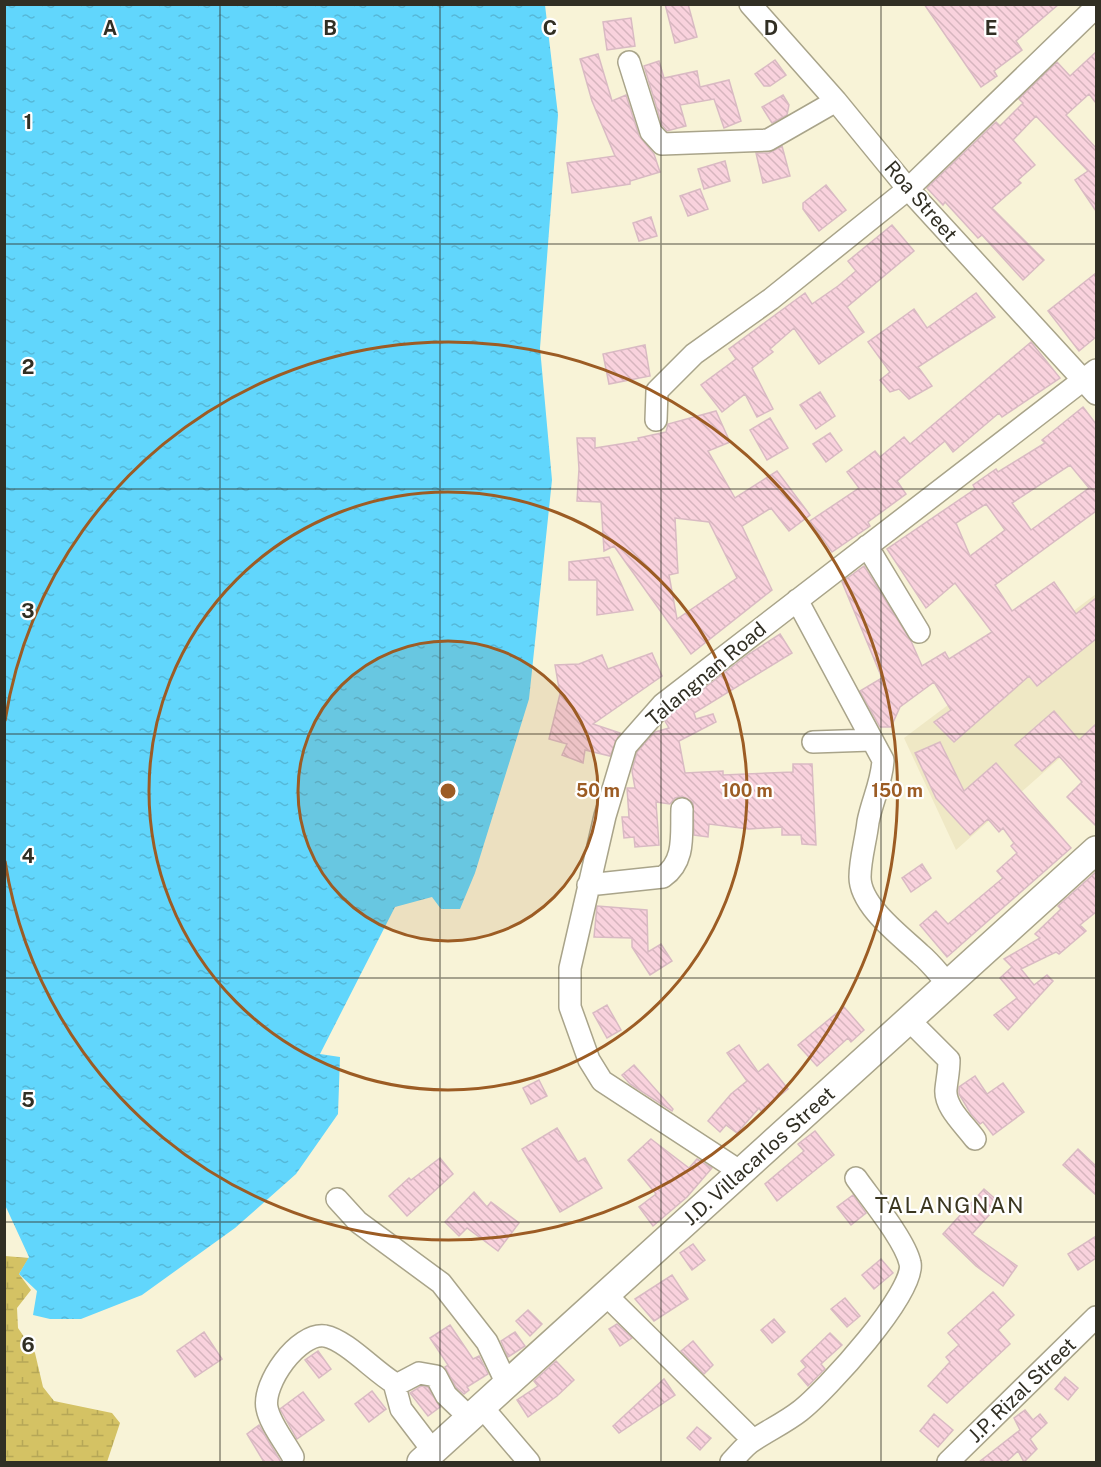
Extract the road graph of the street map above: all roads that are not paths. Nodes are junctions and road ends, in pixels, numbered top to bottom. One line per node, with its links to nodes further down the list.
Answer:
1 (750, 4): 4 (street, Roa Street)
2 (1096, 7): 5 (street)
3 (629, 62): 4 (street)
4 (836, 101): 5 (street, Roa Street)
5 (908, 189): 6 (street, Roa Street); 7 (street)
6 (1092, 382): 8 (street, Talangnan Road)
7 (656, 420)
8 (867, 546): 9 (street, Talangnan Road); 10 (street)
9 (796, 600): 11 (street); 15 (street, Talangnan Road)
10 (919, 632)
11 (871, 740): 12 (street); 16 (street)
12 (813, 742)
13 (682, 808): 15 (street)
14 (1096, 850): 16 (street, J.D. Villacarlos Street)
15 (588, 885): 19 (street, Talangnan Road)
16 (948, 984): 17 (street, J.D. Villacarlos Street)
17 (909, 1020): 18 (street); 19 (street, J.D. Villacarlos Street)
18 (975, 1139)
19 (741, 1172): 22 (street, J.D. Villacarlos Street)
20 (856, 1178): 27 (street)
21 (338, 1199): 25 (street)
22 (606, 1295): 25 (street, J.D. Villacarlos Street); 27 (street)
23 (1096, 1317): 32 (street, J.P. Rizal Street)
24 (393, 1383): 26 (street); 28 (street); 29 (street)
25 (507, 1384): 26 (street, J.D. Villacarlos Street)
26 (476, 1412): 29 (street, J.D. Villacarlos Street); 30 (street)
27 (753, 1440): 31 (street)
28 (293, 1457)
29 (427, 1457)
30 (529, 1462)
31 (731, 1462)
32 (948, 1462)

